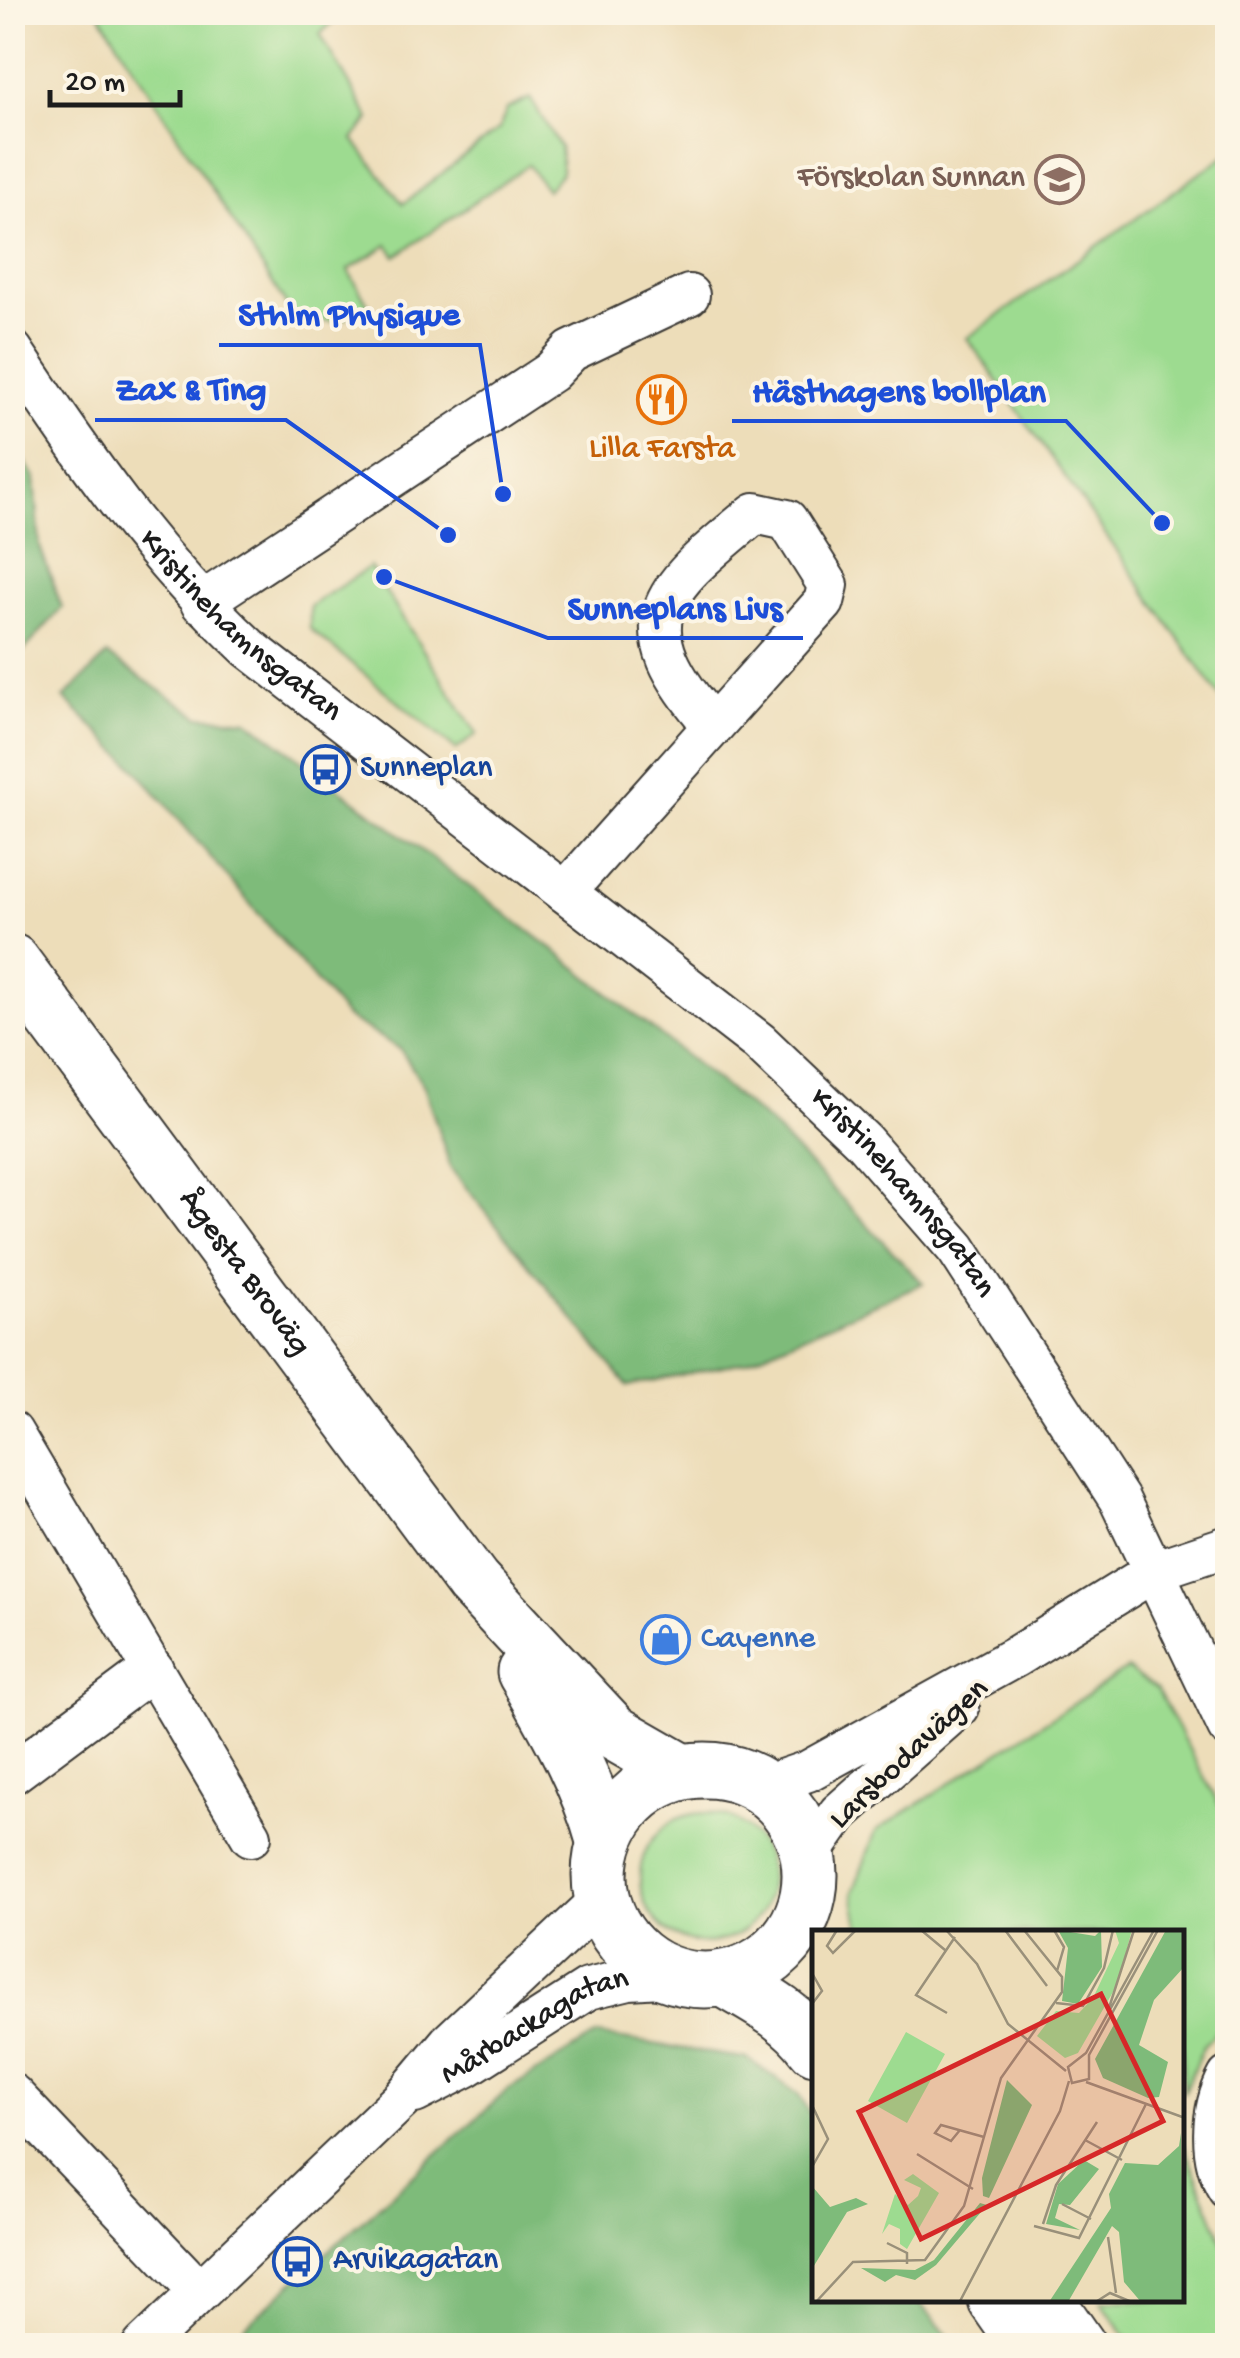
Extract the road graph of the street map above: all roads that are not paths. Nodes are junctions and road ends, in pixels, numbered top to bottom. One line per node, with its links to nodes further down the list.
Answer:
1 (689, 296): 3 (street)
2 (12, 350): 3 (street, Kristinehamnsgatan)
3 (201, 604): 5 (street, Kristinehamnsgatan)
4 (712, 725): 4 (street); 5 (street)
5 (564, 892): 9 (street, Kristinehamnsgatan)
6 (12, 962): 10 (main road, Ågesta Broväg)
7 (12, 1432): 12 (street)
8 (1228, 1546): 9 (street, Larsbodavägen)
9 (1156, 1570): 11 (street, Larsbodavägen); 13 (street, Kristinehamnsgatan)
10 (474, 1582): 14 (main road, Ågesta Broväg); 18 (main road, Ågesta Broväg)
11 (1015, 1658): 16 (street, Larsbodavägen); 19 (street, Larsbodavägen)
12 (153, 1670): 15 (street); 17 (street)
13 (1228, 1727)
14 (681, 1770): 16 (main road, Ågesta Broväg); 18 (main road)
15 (12, 1774)
16 (764, 1786): 19 (main road)
17 (251, 1836)
18 (604, 1840): 20 (main road, Ågesta Broväg)
19 (809, 1856): 21 (main road)
20 (601, 1900): 22 (main road); 26 (street, Mårbackagatan)
21 (808, 1944): 22 (main road)
22 (700, 1978): 23 (main road); 26 (street, Mårbackagatan)
23 (812, 2043)
24 (1228, 2076): 27 (street)
25 (12, 2094): 28 (street)
26 (402, 2099): 28 (street, Mårbackagatan)
27 (1228, 2188)
28 (198, 2290): 31 (street, Mårbackagatan)
29 (998, 2303): 32 (main road)
30 (1048, 2303): 33 (main road)
31 (143, 2346)
32 (1028, 2346)
33 (1078, 2346)

